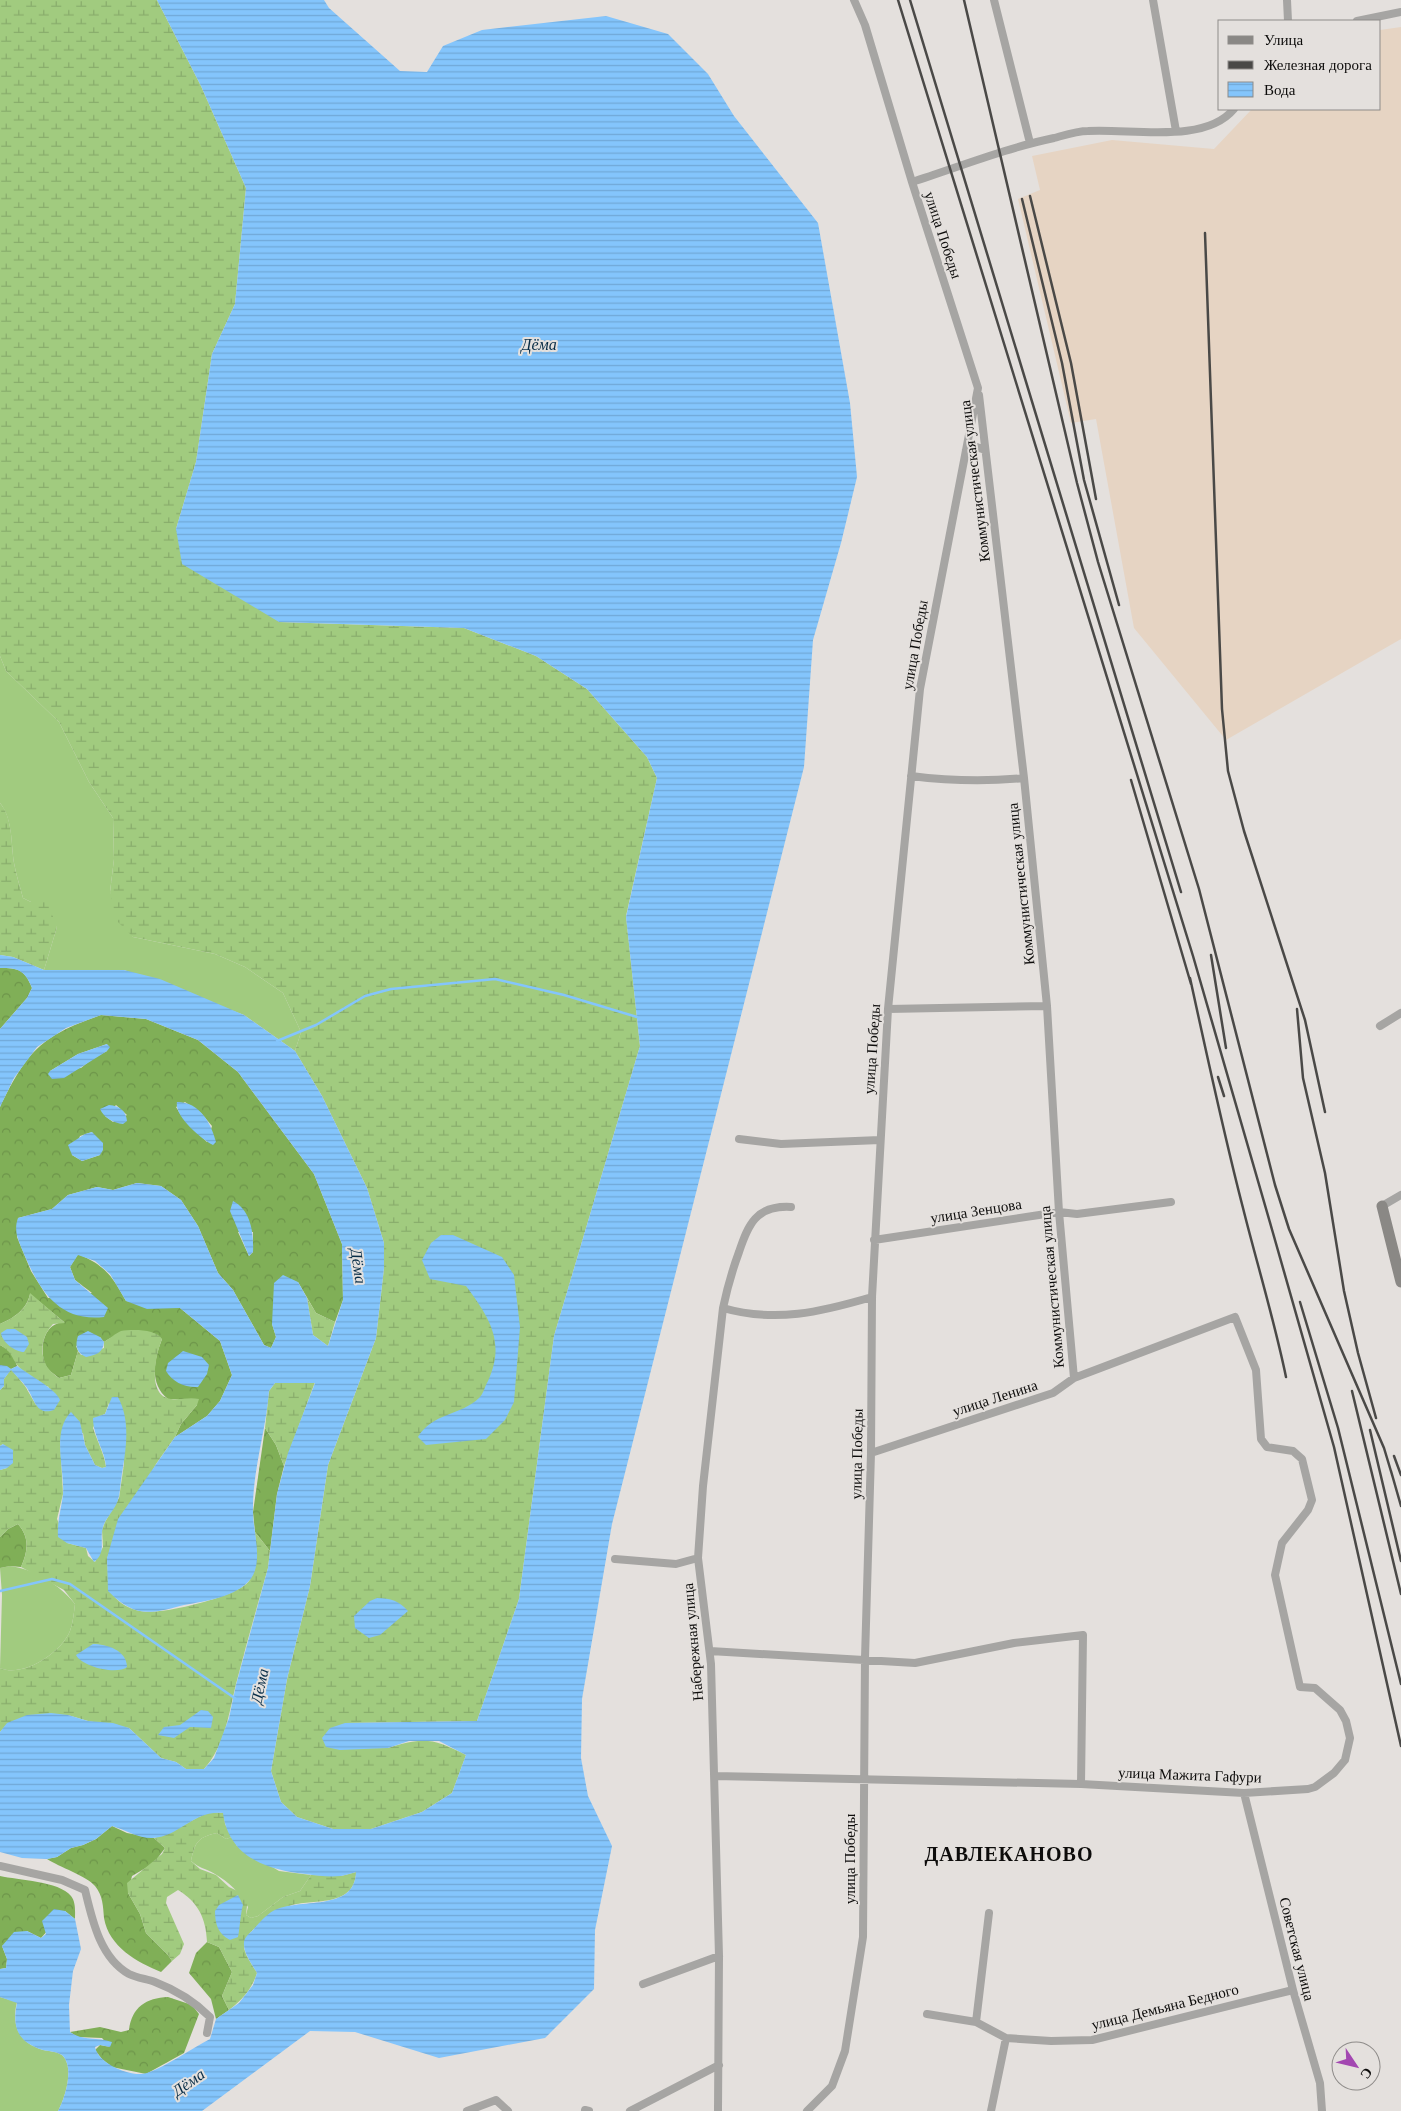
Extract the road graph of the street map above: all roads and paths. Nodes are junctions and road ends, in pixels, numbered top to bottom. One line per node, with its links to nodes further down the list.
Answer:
1 (854, 0): 11 (street, улица Победы)
2 (994, 0): 10 (street)
3 (1154, 0): 9 (street)
4 (1287, 0): 6 (street)
5 (1401, 12): 7 (street)
6 (1288, 20)
7 (1362, 20)
8 (1233, 110): 9 (street)
9 (1176, 131): 10 (street)
10 (1030, 143): 11 (street)
11 (912, 182): 12 (street, улица Победы)
12 (978, 388): 13 (street, улица Победы); 14 (street, Коммунистическая улица)
13 (966, 450): 14 (street); 15 (street, улица Победы)
14 (985, 450): 16 (street, Коммунистическая улица)
15 (912, 776): 16 (street); 18 (street, улица Победы)
16 (1024, 778): 17 (street, Коммунистическая улица)
17 (1047, 1006): 18 (street); 27 (street, Коммунистическая улица)
18 (888, 1009): 22 (street, улица Победы)
19 (1401, 1013): 20 (street)
20 (1380, 1026)
21 (739, 1139): 22 (street)
22 (880, 1140): 28 (street, улица Победы)
23 (1401, 1195): 25 (street)
24 (1171, 1202): 27 (street, улица Зенцова)
25 (1382, 1206): 29 (street)
26 (791, 1208): 31 (street, Набережная улица)
27 (1059, 1212): 28 (street, улица Зенцова); 33 (street, Коммунистическая улица)
28 (874, 1240): 30 (street, улица Победы)
29 (1401, 1282)
30 (872, 1297): 31 (street); 34 (street, улица Победы)
31 (723, 1308): 35 (street, Набережная улица)
32 (1236, 1316): 33 (street, улица Ленина); 42 (street, улица Мажита Гафури)
33 (1074, 1378): 34 (street, улица Ленина)
34 (871, 1453): 38 (street, улица Победы)
35 (698, 1558): 36 (street); 37 (street, Набережная улица)
36 (615, 1559)
37 (710, 1651): 38 (street); 39 (street, Набережная улица)
38 (865, 1658): 40 (street, улица Победы); 41 (street)
39 (714, 1776): 40 (street, улица Мажита Гафури); 45 (street, Набережная улица)
40 (864, 1781): 41 (street, улица Мажита Гафури); 57 (street, улица Победы)
41 (1081, 1784): 42 (street, улица Мажита Гафури)
42 (1244, 1793): 47 (street, Советская улица)
43 (0, 1866): 50 (street)
44 (989, 1913): 49 (street)
45 (719, 1956): 46 (street); 52 (street, Набережная улица)
46 (643, 1984)
47 (1293, 1990): 51 (street, улица Демьяна Бедного); 59 (street, Советская улица)
48 (927, 2014): 49 (street, улица Демьяна Бедного)
49 (976, 2022): 51 (street, улица Демьяна Бедного)
50 (207, 2033)
51 (1006, 2038): 58 (street)
52 (719, 2065): 55 (street); 56 (street, Набережная улица)
53 (467, 2111): 54 (street)
54 (508, 2111)
55 (630, 2111)
56 (718, 2111)
57 (807, 2111)
58 (991, 2111)
59 (1322, 2111)

